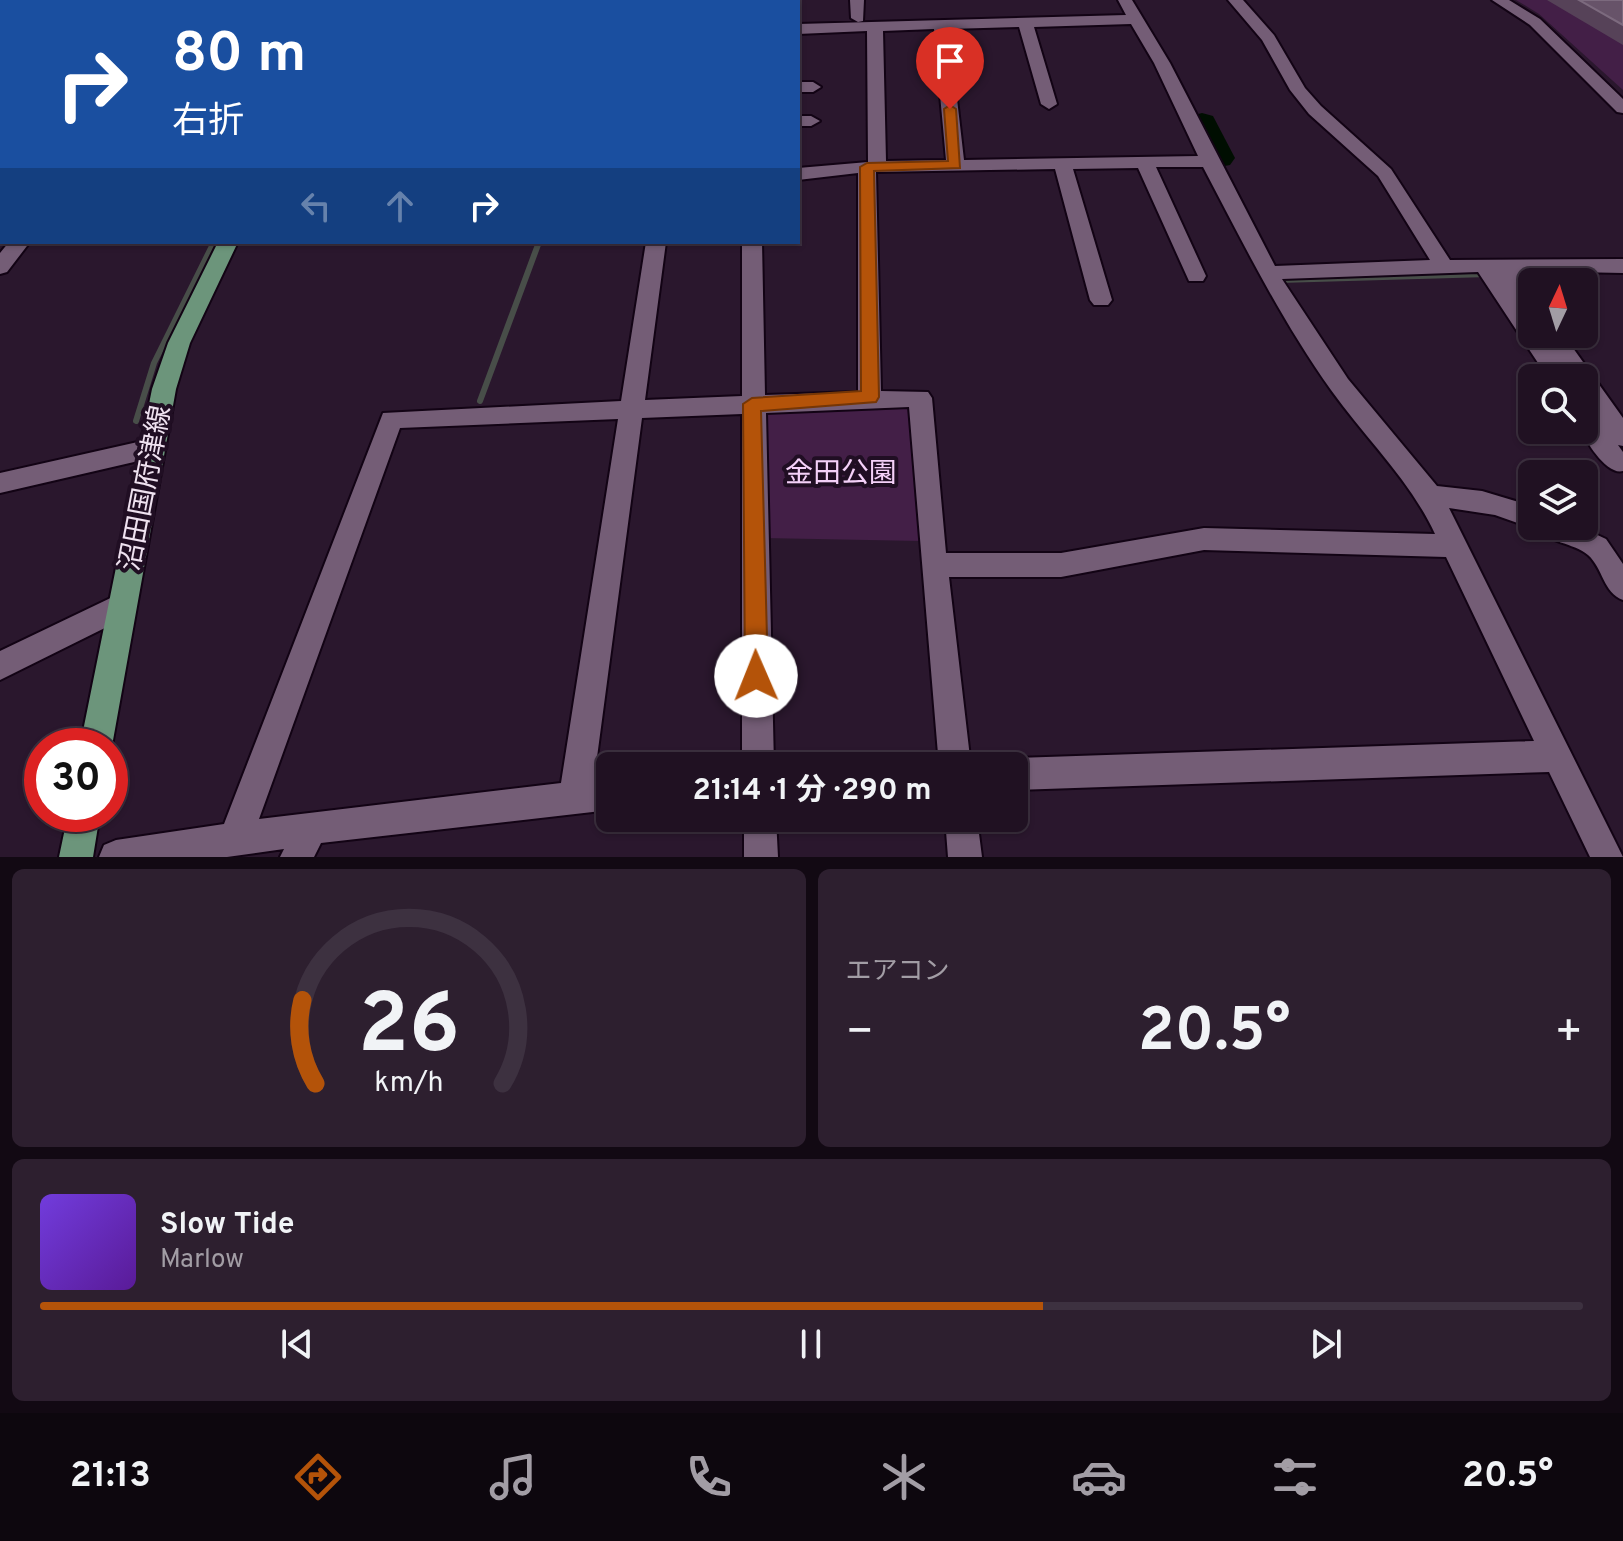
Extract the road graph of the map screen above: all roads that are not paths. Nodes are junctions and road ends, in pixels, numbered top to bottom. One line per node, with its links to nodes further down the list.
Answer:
1 (857, 0): 5 (street)
2 (1235, 0): 22 (street)
3 (1499, 0): 11 (street)
4 (1130, 10): 6 (street); 12 (street)
5 (858, 18)
6 (1025, 22): 7 (street); 10 (street)
7 (941, 25): 8 (street); 14 (street)
8 (875, 27): 9 (street); 16 (street)
9 (800, 29)
10 (1049, 104)
11 (1623, 108)
12 (1209, 161): 13 (street); 26 (street)
13 (1145, 163): 15 (street); 27 (street)
14 (956, 165): 15 (street); 16 (street)
15 (1063, 165): 29 (street)
16 (872, 167): 17 (street); 31 (street)
17 (800, 174)
18 (18, 244): 24 (street)
19 (227, 244): 37 (main road, 沼田国府津線)
20 (656, 244): 34 (street)
21 (752, 244): 33 (street)
22 (1444, 266): 25 (street); 26 (street)
23 (1623, 266): 25 (street)
24 (0, 267)
25 (1493, 269): 28 (street); 30 (street)
26 (1268, 273): 40 (street)
27 (1196, 276)
28 (1518, 293)
29 (1101, 300)
30 (1551, 364)
31 (870, 397): 33 (street); 44 (street)
32 (1598, 401): 36 (street)
33 (752, 404): 34 (street); 49 (street)
34 (631, 409): 54 (street); 58 (street)
35 (1598, 435): 38 (street)
36 (1623, 437)
37 (151, 449): 39 (street); 46 (main road, 沼田国府津線)
38 (1617, 463)
39 (0, 483)
40 (1430, 496): 41 (street); 43 (street)
41 (1518, 511)
42 (1582, 540): 45 (street)
43 (1454, 546): 44 (street); 51 (street)
44 (934, 565): 50 (street)
45 (1623, 588)
46 (121, 606): 47 (street); 48 (main road, 沼田国府津線)
47 (0, 666)
48 (99, 728)
49 (758, 752)
50 (954, 752)
51 (1558, 756): 52 (street); 64 (street)
52 (1028, 774)
53 (596, 796): 54 (street)
54 (575, 798): 59 (street)
55 (81, 832): 60 (main road)
56 (760, 832): 62 (street)
57 (962, 832): 63 (street)
58 (235, 840): 59 (street); 61 (street)
59 (304, 843)
60 (76, 857)
61 (116, 857)
62 (761, 857)
63 (965, 857)
64 (1607, 857)

